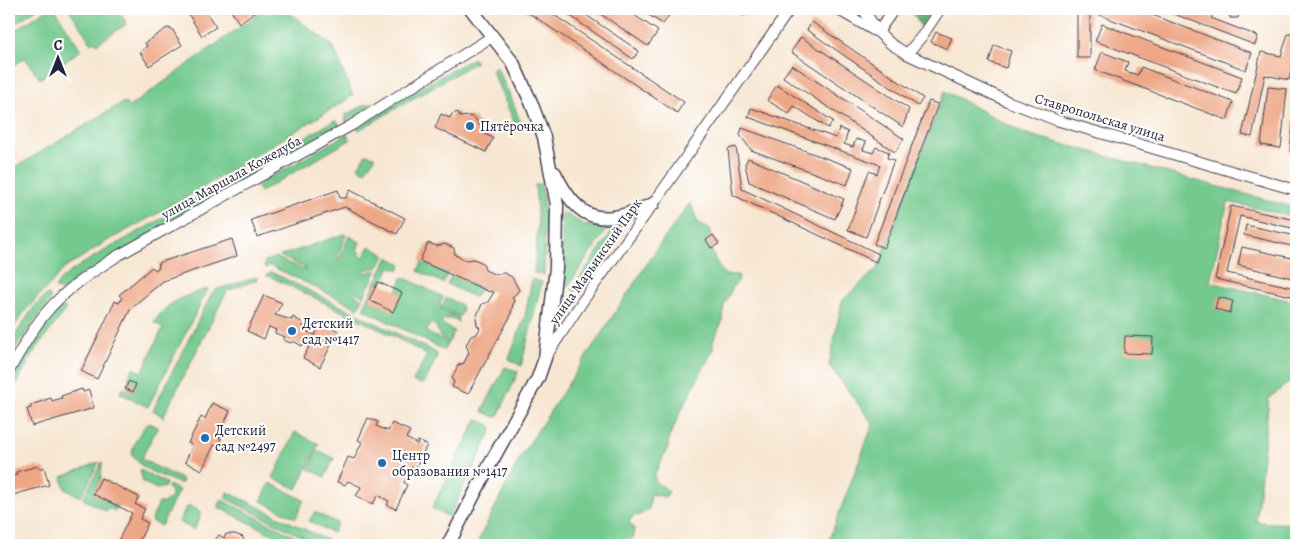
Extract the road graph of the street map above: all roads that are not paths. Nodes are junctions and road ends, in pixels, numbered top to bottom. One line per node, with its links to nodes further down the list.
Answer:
1 (471, 9): 8 (main road)
2 (790, 9): 12 (street, улица Марьинский Парк)
3 (837, 9): 7 (street)
4 (863, 9): 7 (street, Ставропольская улица)
5 (894, 9): 7 (street)
6 (940, 9): 9 (street)
7 (878, 32): 9 (street, Ставропольская улица)
8 (493, 36): 10 (main road); 14 (street, улица Маршала Кожедуба)
9 (907, 54): 11 (street, Ставропольская улица)
10 (549, 162): 12 (main road); 13 (main road)
11 (1296, 190)
12 (653, 204): 13 (street, улица Марьинский Парк)
13 (545, 358): 15 (main road, улица Марьинский Парк)
14 (9, 371)
15 (448, 545)

